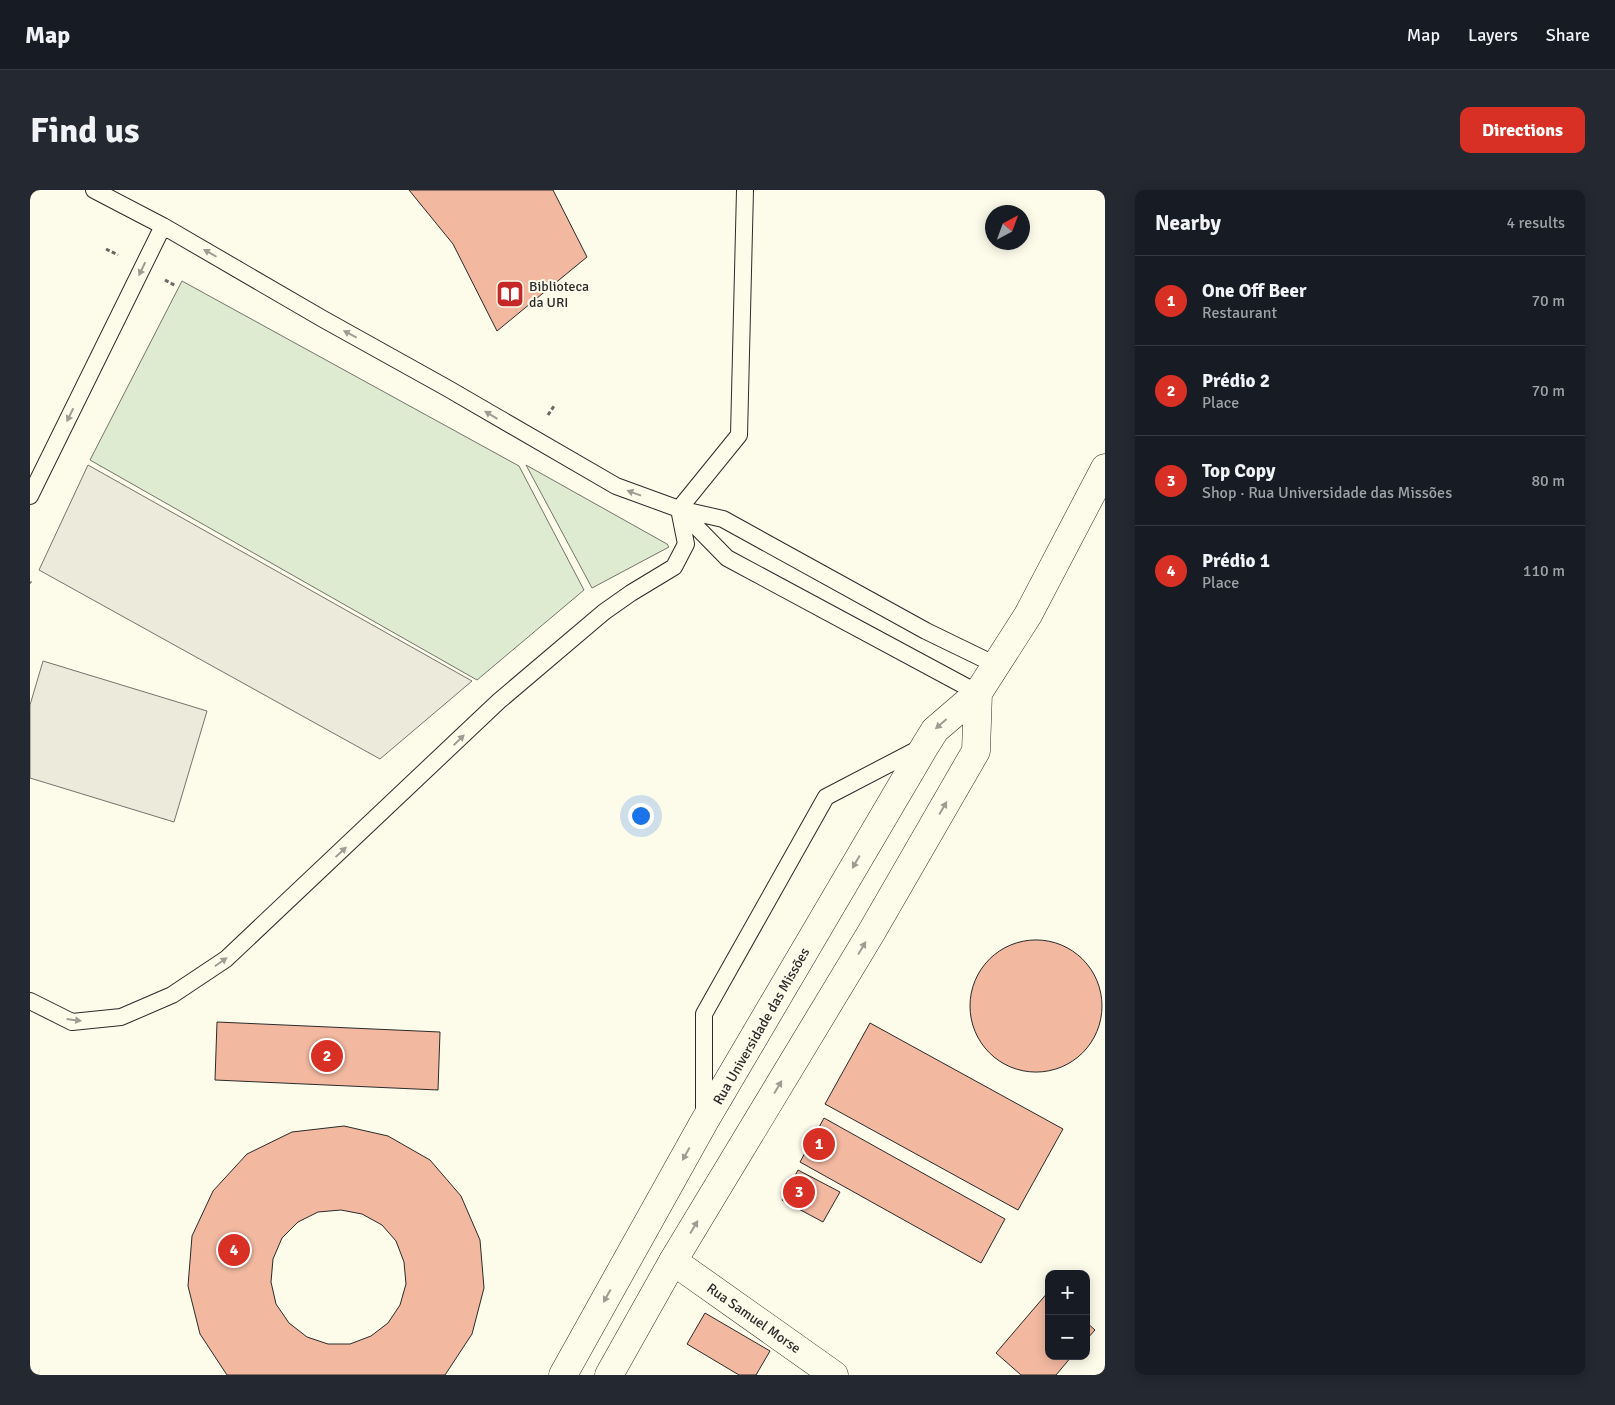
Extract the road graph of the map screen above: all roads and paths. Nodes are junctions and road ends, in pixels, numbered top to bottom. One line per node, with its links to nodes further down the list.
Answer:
1 (94, 190): 3 (lane)
2 (745, 190): 6 (lane)
3 (164, 226): 5 (lane, one-way to 5); 6 (lane, one-way to 3)
4 (1105, 468): 7 (main road, Rua Universidade das Missões)
5 (30, 496)
6 (679, 510): 7 (lane); 8 (lane); 10 (lane, one-way to 6)
7 (996, 665): 8 (main road, Rua Universidade das Missões)
8 (978, 693): 9 (main road, Rua Universidade das Missões, one-way to 9); 12 (main road, one-way to 8)
9 (925, 746): 11 (main road, Rua Universidade das Missões, one-way to 11); 11 (lane)
10 (30, 1001)
11 (704, 1122): 13 (main road, Rua Universidade das Missões, one-way to 13)
12 (673, 1262): 14 (main road); 15 (main road, Rua Samuel Morse)
13 (563, 1375)
14 (609, 1375)
15 (834, 1375)

